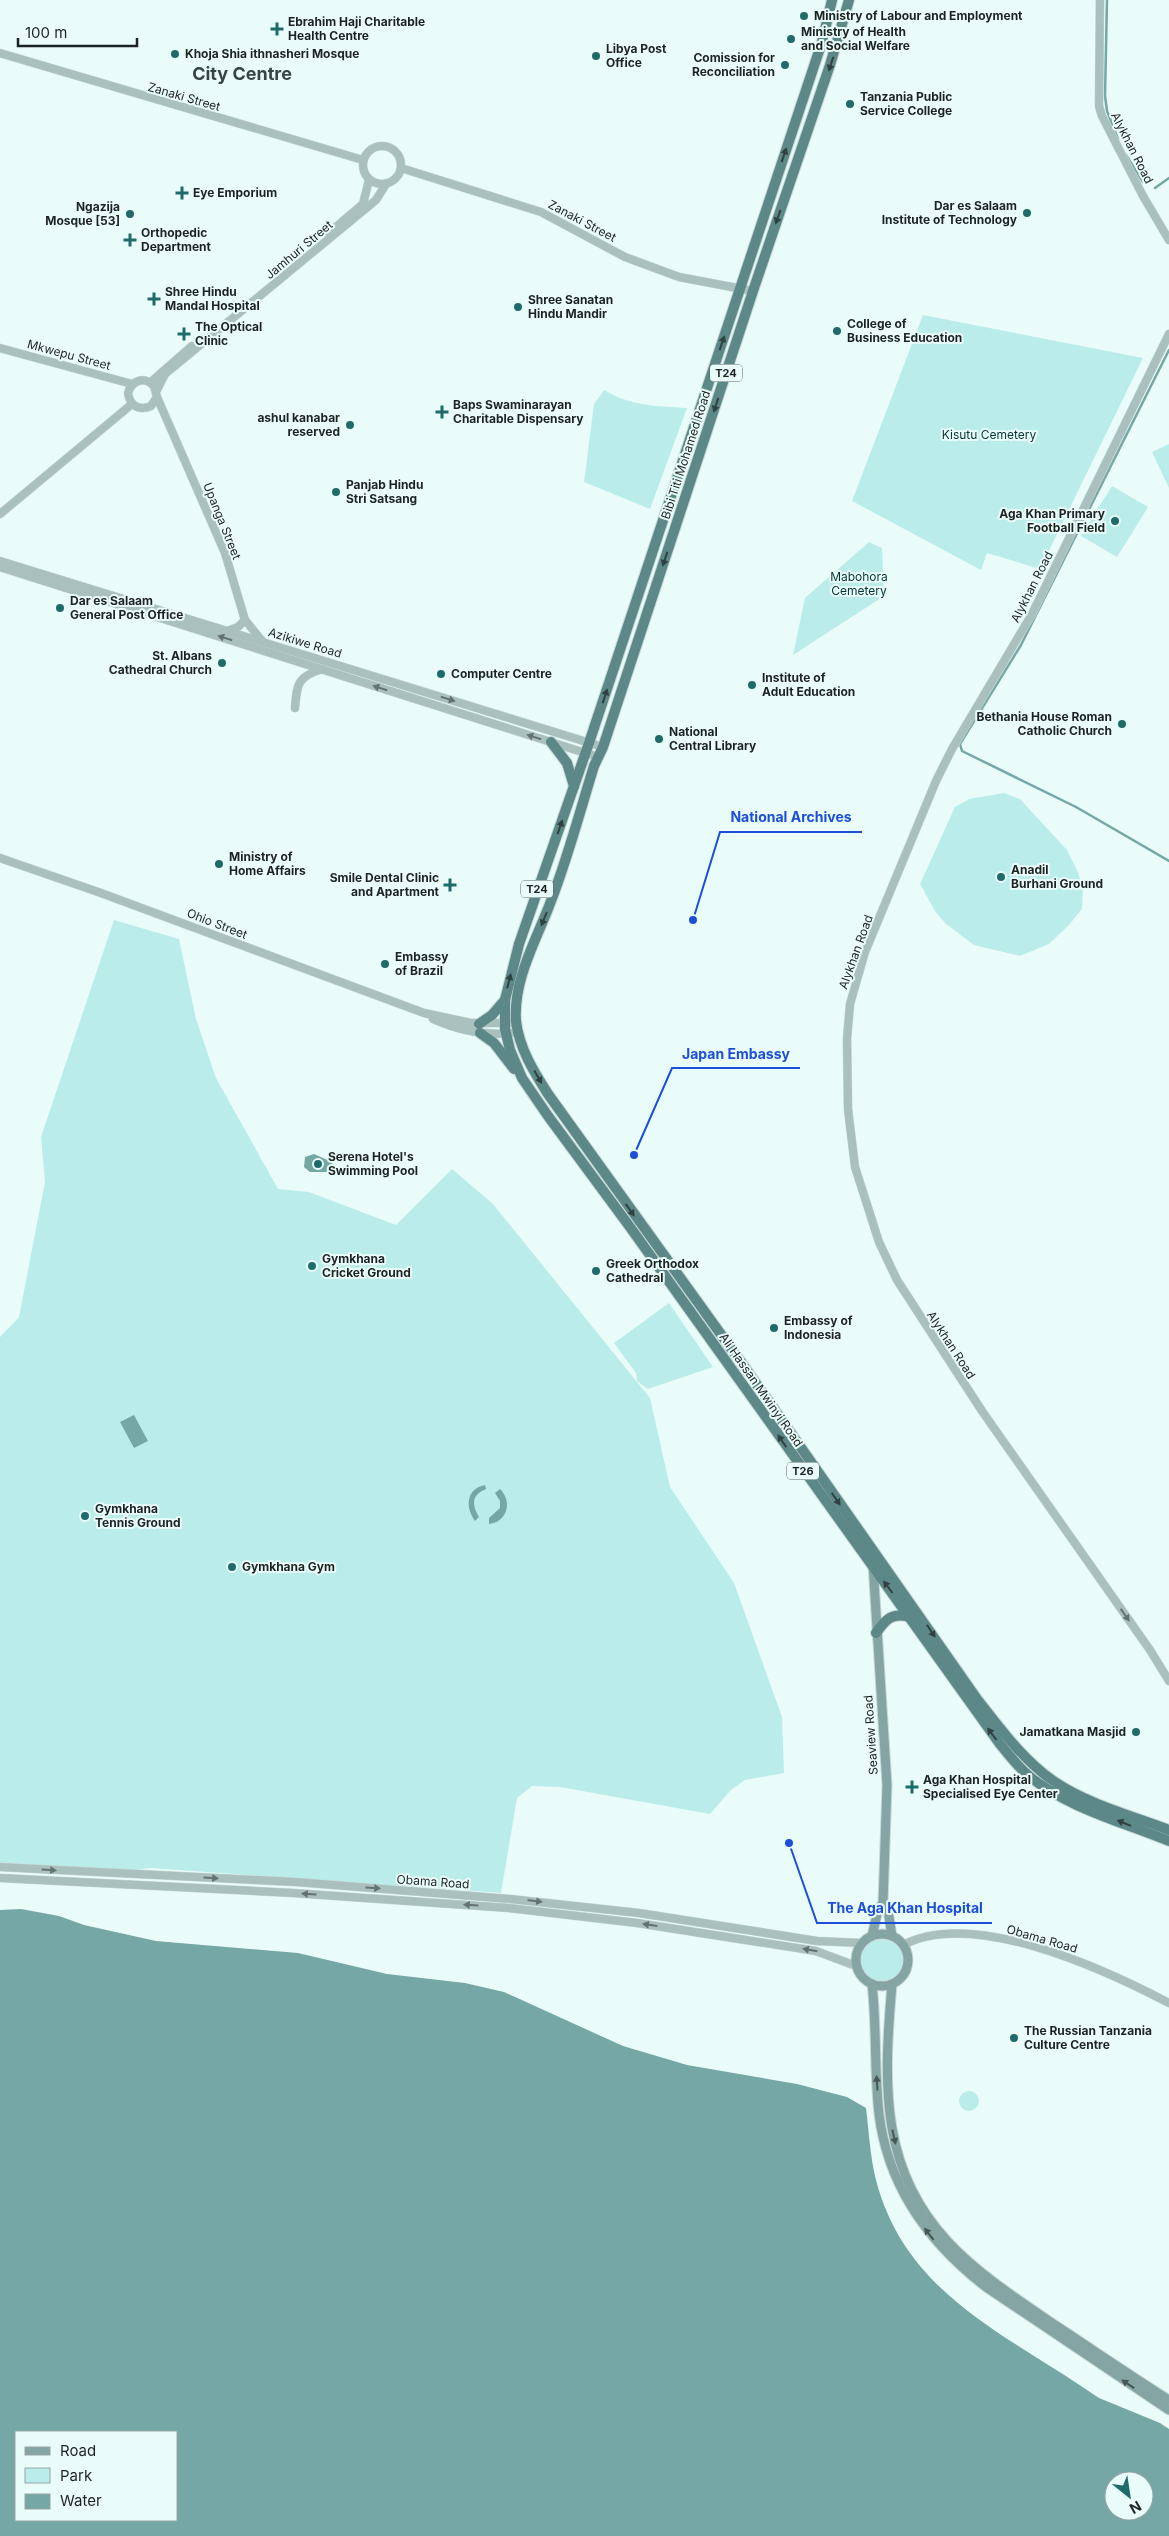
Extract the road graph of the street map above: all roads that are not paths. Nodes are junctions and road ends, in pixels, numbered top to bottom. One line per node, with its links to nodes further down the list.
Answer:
1 (832, 0): 10 (highway, Bibi Titi Mohamed Road / T24, one-way to 1)
2 (849, 0): 11 (highway, Bibi Titi Mohamed Road / T24, one-way to 11)
3 (1100, 0): 9 (street, Alykhan Road)
4 (0, 53): 5 (street, Zanaki Street)
5 (363, 160): 6 (street); 7 (street)
6 (401, 168): 8 (street); 10 (street, Zanaki Street)
7 (369, 180): 8 (street); 14 (street, Jamhuri Street)
8 (386, 184): 16 (street, Jamhuri Street)
9 (1169, 240)
10 (739, 289): 11 (street, Zanaki Street); 30 (highway, Bibi Titi Mohamed Road / T24, one-way to 10)
11 (753, 291): 31 (highway, Bibi Titi Mohamed Road / T24, one-way to 31)
12 (1169, 334): 45 (street, Alykhan Road, one-way to 45)
13 (0, 348): 15 (street, Mkwepu Street)
14 (151, 382): 15 (street); 16 (street)
15 (132, 384): 17 (street)
16 (157, 394): 18 (street); 19 (street, Upanga Street)
17 (132, 404): 18 (street); 20 (street)
18 (151, 406): 19 (street)
19 (165, 416): 23 (street, Upanga Street)
20 (0, 514)
21 (0, 560): 24 (street, Azikiwe Road)
22 (0, 567): 26 (street, Azikiwe Road, one-way to 22)
23 (245, 620): 24 (street); 25 (street, Upanga Street)
24 (227, 631): 25 (street, Azikiwe Road)
25 (263, 642): 26 (street, Upanga Street); 30 (street, Azikiwe Road, one-way to 30)
26 (269, 652): 27 (street, Azikiwe Road)
27 (322, 669): 28 (street); 29 (street, Azikiwe Road, one-way to 27)
28 (295, 708)
29 (551, 742): 32 (street, Azikiwe Road); 34 (highway)
30 (589, 743): 31 (street, Azikiwe Road); 32 (highway, T24)
31 (603, 747): 33 (highway, T24)
32 (586, 753): 33 (street, Azikiwe Road); 34 (highway, T24)
33 (598, 757): 38 (highway, T24, one-way to 38)
34 (574, 786): 36 (highway, T24, one-way to 34)
35 (0, 858): 37 (street, Ohio Street)
36 (505, 1000): 37 (highway); 39 (highway, T24)
37 (480, 1028): 39 (street, Ohio Street); 40 (highway)
38 (517, 1028): 39 (street, Ohio Street); 41 (highway, Ali Hassan Mwinyi Road / T26, one-way to 41)
39 (505, 1029): 40 (highway, Ali Hassan Mwinyi Road / T26)
40 (522, 1078): 42 (highway, Ali Hassan Mwinyi Road / T26, one-way to 40)
41 (876, 1556): 42 (main road, Seaview Road); 46 (highway, Ali Hassan Mwinyi Road / T26, one-way to 46)
42 (873, 1566): 43 (highway, Ali Hassan Mwinyi Road / T26, one-way to 42); 44 (main road, Seaview Road)
43 (910, 1617): 44 (highway); 47 (highway, Ali Hassan Mwinyi Road / T26, one-way to 43)
44 (876, 1632): 50 (main road, Seaview Road)
45 (1169, 1681)
46 (1169, 1830)
47 (1169, 1841)
48 (0, 1867): 53 (street, Obama Road, one-way to 53)
49 (0, 1878): 55 (street, Obama Road, one-way to 49)
50 (883, 1902): 51 (main road, Seaview Road); 52 (main road, Seaview Road)
51 (872, 1936): 52 (main road); 53 (main road)
52 (892, 1936): 54 (main road)
53 (862, 1943): 55 (main road)
54 (903, 1945): 57 (main road); 58 (street, Obama Road)
55 (856, 1966): 56 (main road)
56 (872, 1984): 57 (main road); 60 (main road, one-way to 56)
57 (892, 1984): 59 (main road, one-way to 59)
58 (1169, 2003)
59 (1169, 2400)
60 (1169, 2410)

